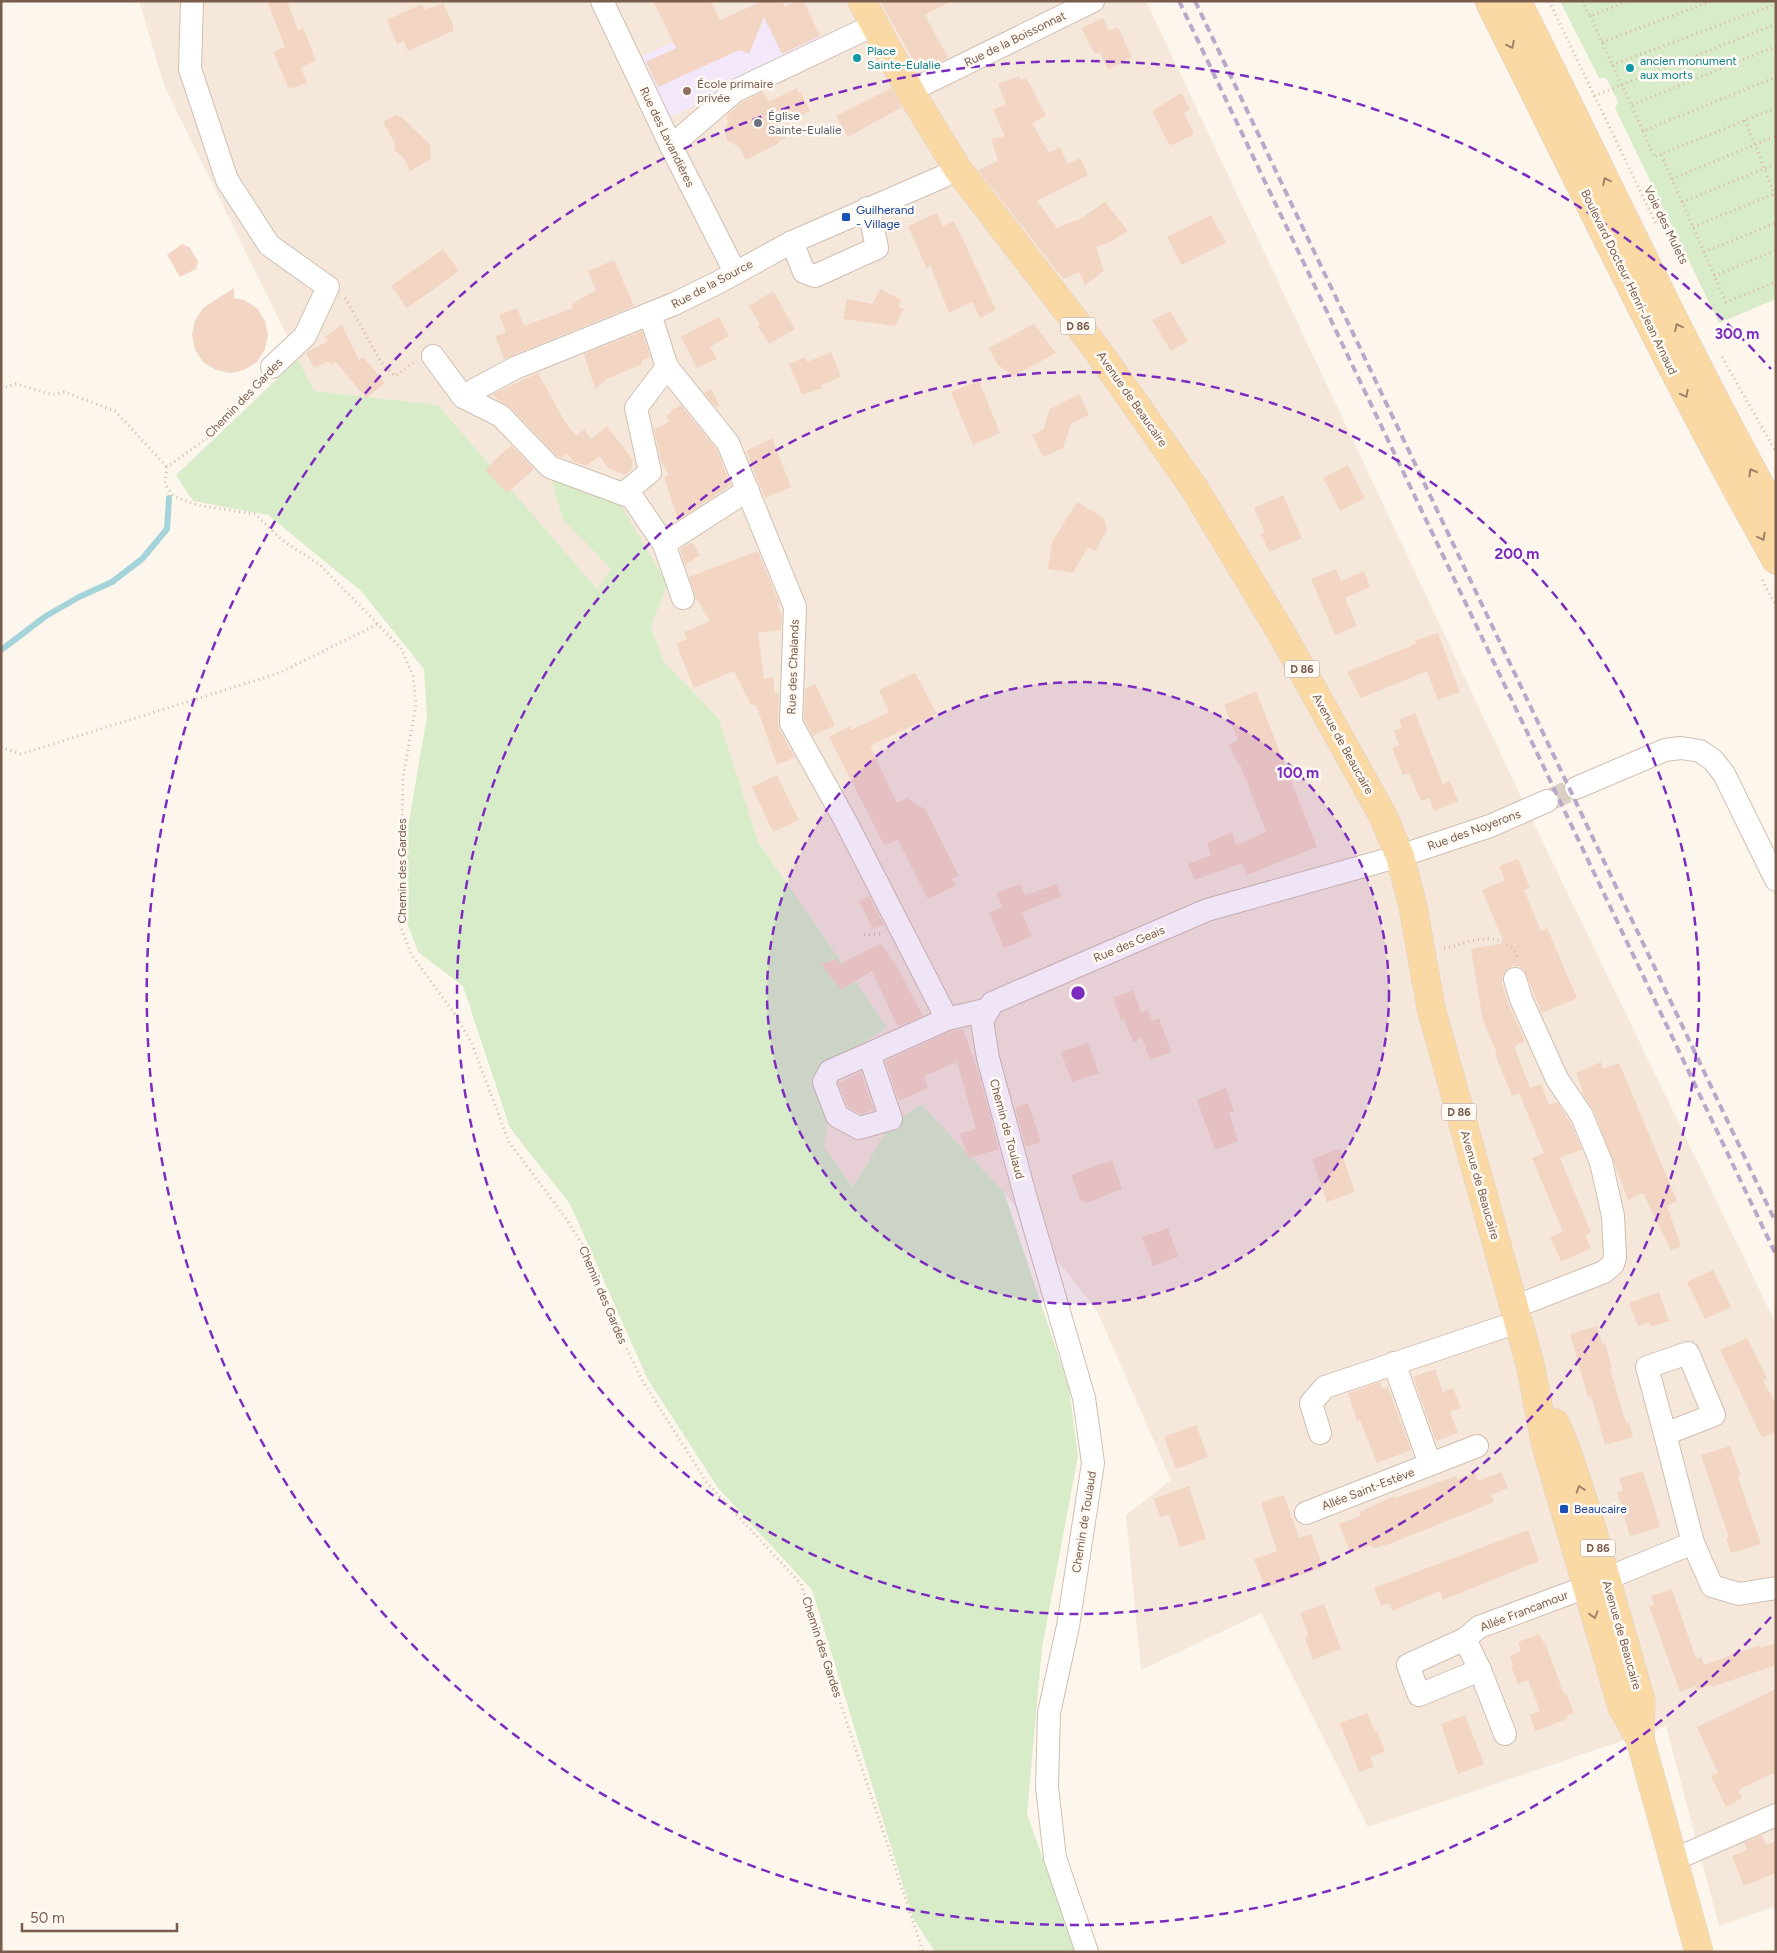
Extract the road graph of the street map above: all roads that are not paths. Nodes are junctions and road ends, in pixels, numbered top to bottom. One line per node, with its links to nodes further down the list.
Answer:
1 (192, 1): 15 (street, Chemin des Gardes)
2 (602, 1): 8 (street, Rue des Lavandières)
3 (1093, 1): 7 (street, Rue de la Boissonnat)
4 (1489, 1): 22 (main road, Boulevard Docteur Henri-Jean Arnaud, one-way to 22)
5 (1517, 1): 20 (main road, Boulevard Docteur Henri-Jean Arnaud, one-way to 5)
6 (868, 13): 7 (main road, D 86); 8 (street)
7 (906, 84): 9 (main road, Avenue de Beaucaire / D 86)
8 (671, 146): 12 (street, Rue des Lavandières)
9 (956, 168): 10 (street, Rue de la Source); 26 (main road, Avenue de Beaucaire / D 86)
10 (867, 208): 11 (street, Rue de la Source); 11 (street)
11 (792, 242): 12 (street, Rue de la Source)
12 (735, 272): 13 (street, Rue de la Source)
13 (650, 314): 16 (street, Rue des Chalands); 17 (street, Rue de la Source)
14 (433, 356): 17 (street)
15 (272, 367)
16 (667, 367): 18 (street, Rue des Chalands); 19 (street)
17 (469, 399): 19 (street)
18 (748, 490): 21 (street); 30 (street, Rue des Chalands)
19 (623, 494): 21 (street)
20 (1776, 514)
21 (664, 544): 23 (street)
22 (1776, 560)
23 (683, 598)
24 (1576, 788): 27 (street)
25 (1547, 801): 26 (street, Rue des Noyerons)
26 (1400, 856): 29 (street, Rue des Geais); 32 (main road, Avenue de Beaucaire / D 86)
27 (1776, 880)
28 (1516, 978): 32 (street)
29 (988, 1009): 30 (street, Rue des Geais); 47 (street, Chemin de Toulaud)
30 (947, 1019): 31 (street, Rue des Geais)
31 (869, 1054)
32 (1516, 1314): 33 (street); 40 (main road, Avenue de Beaucaire / D 86)
33 (1394, 1363): 34 (street); 37 (street, Allée Saint-Estève)
34 (1320, 1433)
35 (1665, 1434): 39 (street)
36 (1477, 1446): 37 (street, Allée Saint-Estève)
37 (1430, 1464): 38 (street, Allée Saint-Estève)
38 (1306, 1513)
39 (1693, 1543): 40 (street, Allée Francamour); 41 (street)
40 (1596, 1583): 42 (street, Allée Francamour); 46 (main road, Avenue de Beaucaire / D 86)
41 (1773, 1588)
42 (1465, 1639): 43 (street, Allée Francamour); 43 (street, Allée Francamour)
43 (1480, 1670): 44 (street, Allée Francamour)
44 (1505, 1734)
45 (1776, 1815): 46 (street)
46 (1673, 1860): 48 (main road, Avenue de Beaucaire / D 86)
47 (1087, 1952)
48 (1700, 1952)

